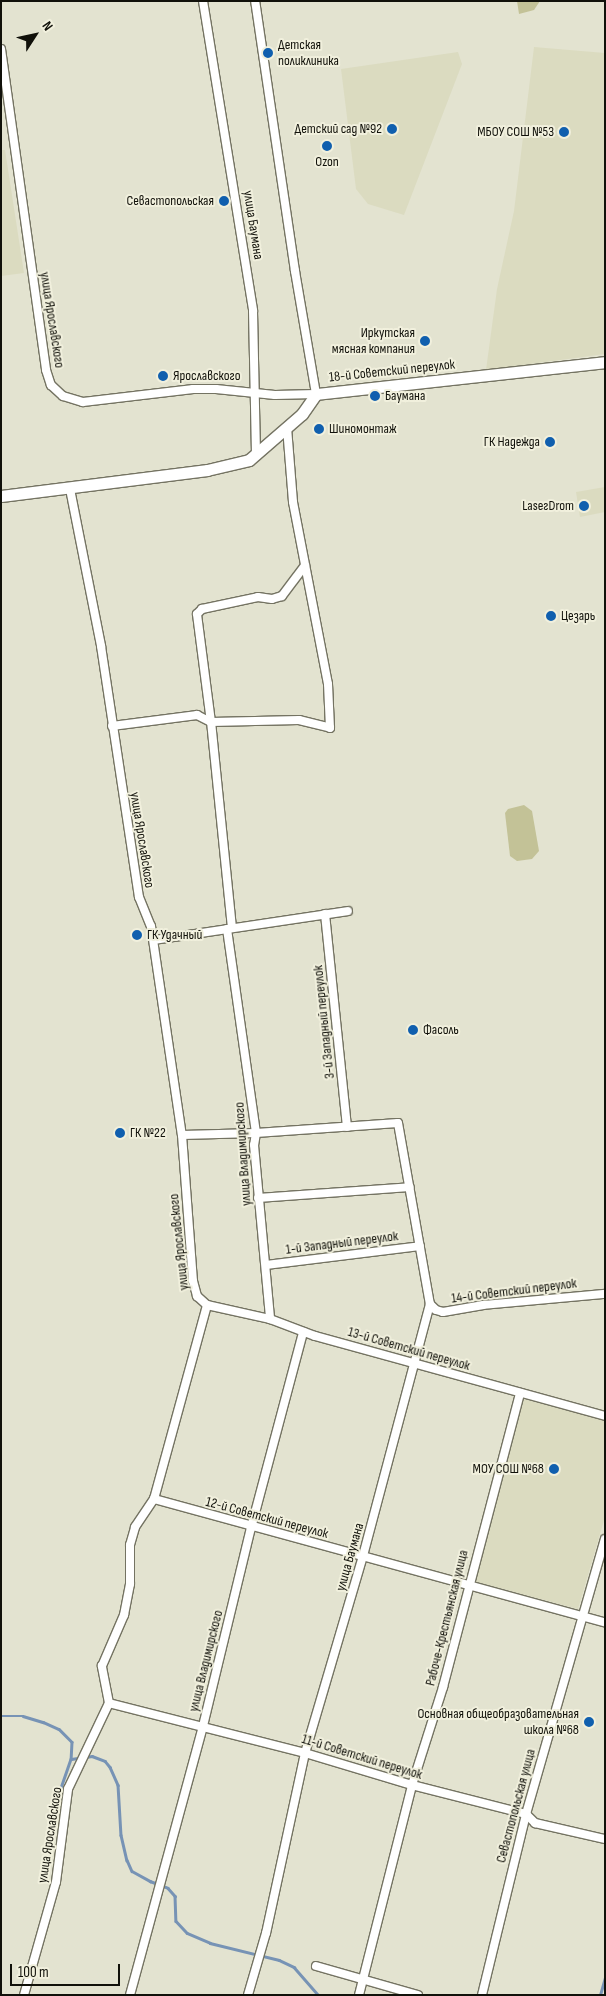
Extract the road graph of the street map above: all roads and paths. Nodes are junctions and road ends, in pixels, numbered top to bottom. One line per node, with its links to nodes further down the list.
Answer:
1 (203, 1): 5 (street, улица Баумана)
2 (255, 1): 6 (street)
3 (1, 49): 5 (street, улица Ярославского)
4 (605, 362): 6 (street, 18-й Советский переулок)
5 (255, 393): 6 (street, улица Ярославского); 8 (street, улица Баумана)
6 (316, 394): 7 (street, 18-й Советский переулок)
7 (287, 427): 8 (street, 18-й Советский переулок); 11 (street)
8 (256, 455): 9 (street, 18-й Советский переулок)
9 (70, 489): 10 (street, 18-й Советский переулок); 13 (street, улица Ярославского)
10 (1, 496)
11 (305, 566): 12 (street, улица Владимирского); 12 (street)
12 (211, 722): 13 (street); 16 (street, улица Владимирского)
13 (112, 726): 17 (street, улица Ярославского)
14 (348, 911): 15 (street)
15 (325, 914): 16 (street); 18 (street, 3-й Западный переулок)
16 (230, 929): 17 (street); 19 (street, улица Владимирского)
17 (154, 940): 20 (street, улица Ярославского)
18 (347, 1127): 19 (street); 21 (street, улица Баумана)
19 (256, 1133): 20 (street); 22 (street, улица Владимирского)
20 (182, 1135): 27 (street, улица Ярославского)
21 (410, 1186): 22 (street); 23 (street, улица Баумана)
22 (258, 1198): 24 (street, улица Владимирского)
23 (420, 1246): 24 (street, 1-й Западный переулок); 26 (street, улица Баумана)
24 (266, 1265): 28 (street, улица Владимирского)
25 (605, 1294): 26 (street, 14-й Советский переулок)
26 (430, 1304): 30 (street, улица Баумана)
27 (207, 1305): 28 (street, 13-й Советский переулок); 33 (street)
28 (270, 1319): 29 (street, 13-й Советский переулок)
29 (303, 1332): 30 (street, 13-й Советский переулок); 34 (street, улица Владимирского)
30 (415, 1365): 31 (street, 13-й Советский переулок); 36 (street, улица Баумана)
31 (520, 1393): 32 (street, 13-й Советский переулок); 37 (street, Рабоче-Крестьянская улица)
32 (605, 1416)
33 (154, 1499): 34 (street, 12-й Советский переулок); 40 (street)
34 (251, 1528): 36 (street, 12-й Советский переулок); 41 (street, улица Владимирского)
35 (605, 1539): 38 (street, Севастопольская улица)
36 (363, 1556): 37 (street, 12-й Советский переулок); 42 (street, улица Баумана)
37 (468, 1586): 38 (street, 12-й Советский переулок); 43 (street, Рабоче-Крестьянская улица)
38 (583, 1616): 39 (street, 12-й Советский переулок); 44 (street, Севастопольская улица)
39 (605, 1622)
40 (109, 1703): 41 (street, 11-й Советский переулок); 48 (street, улица Ярославского)
41 (203, 1726): 42 (street, 11-й Советский переулок); 49 (street, улица Владимирского)
42 (306, 1753): 43 (street, 11-й Советский переулок); 50 (street, улица Баумана)
43 (412, 1785): 44 (street, 11-й Советский переулок); 47 (street, Рабоче-Крестьянская улица)
44 (526, 1814): 45 (street, 11-й Советский переулок); 53 (street, Севастопольская улица)
45 (605, 1839)
46 (316, 1966): 47 (street)
47 (364, 1979): 51 (street, Рабоче-Крестьянская улица); 52 (street)
48 (24, 1995)
49 (130, 1995)
50 (248, 1995)
51 (359, 1995)
52 (418, 1995)
53 (482, 1995)

